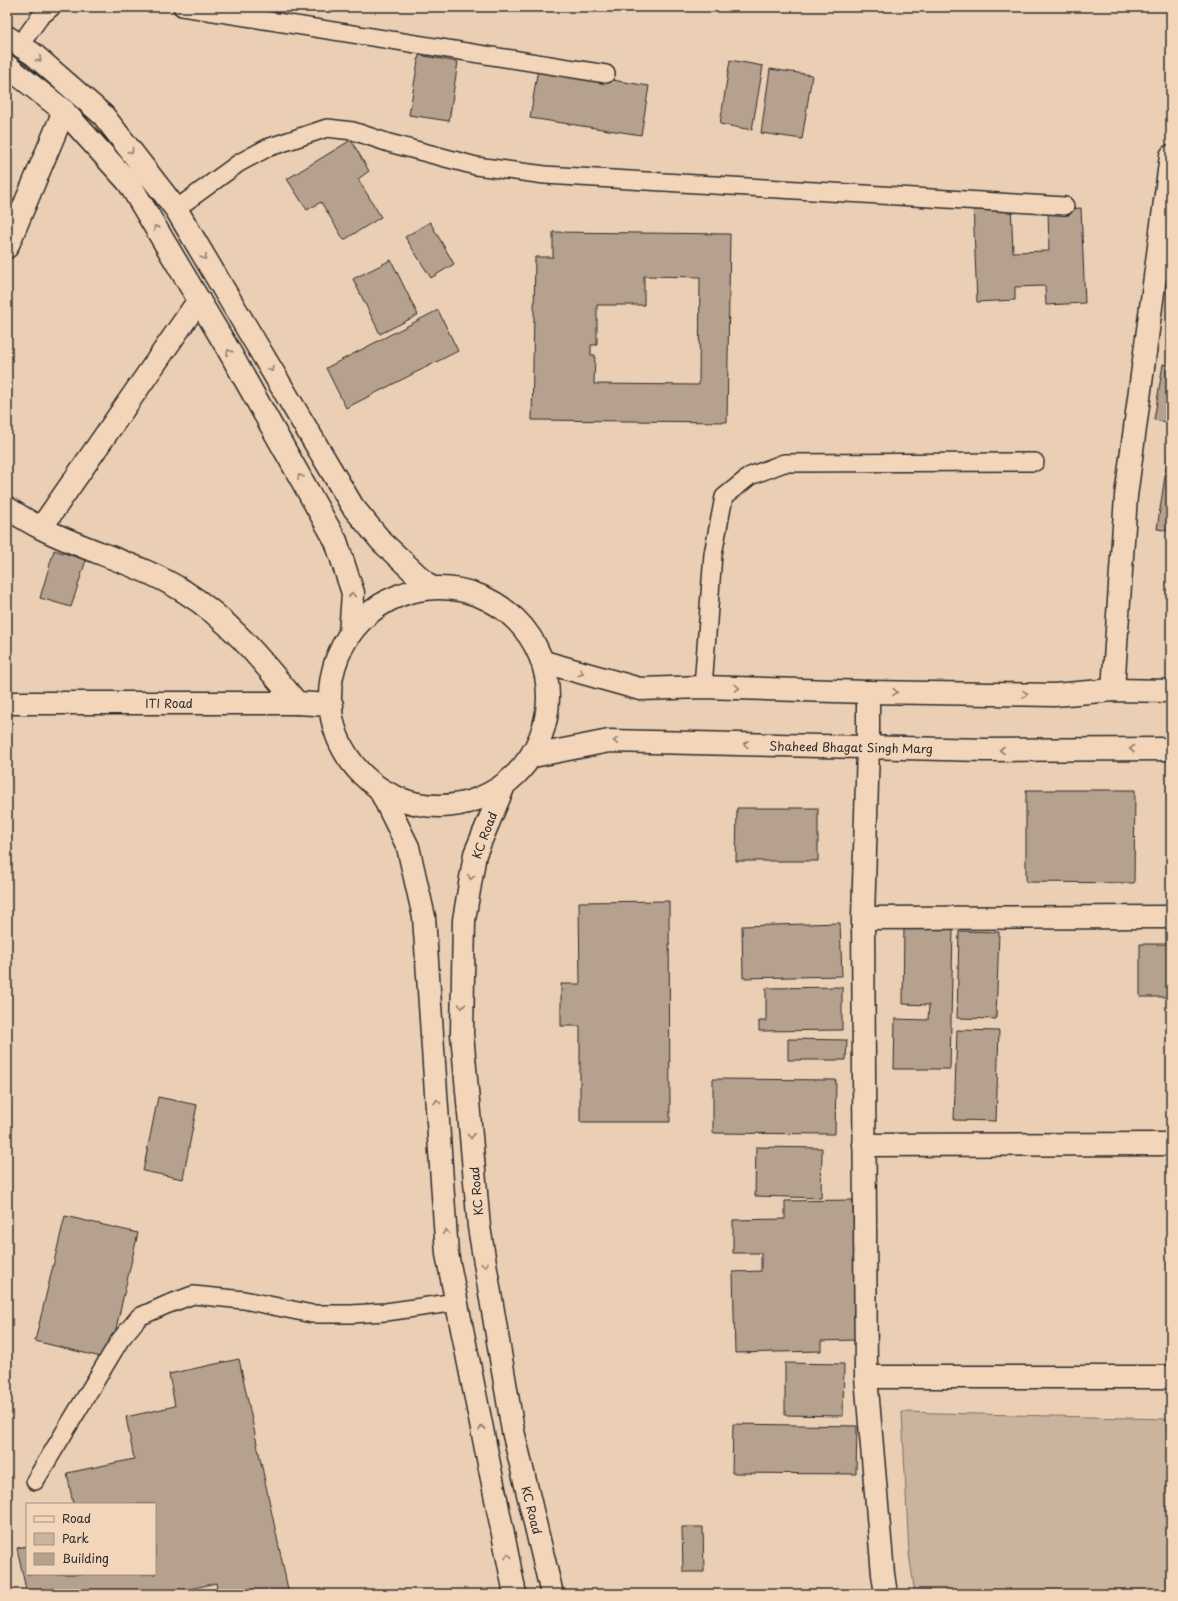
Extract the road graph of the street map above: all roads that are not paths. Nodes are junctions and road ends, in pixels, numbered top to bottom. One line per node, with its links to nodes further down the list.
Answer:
1 (52, 7): 3 (lane)
2 (182, 7): 5 (lane)
3 (14, 41): 9 (street, one-way to 9)
4 (7, 66): 6 (street)
5 (606, 74)
6 (64, 111): 10 (street); 11 (street, one-way to 6)
7 (1171, 156): 19 (street)
8 (1065, 206): 9 (lane)
9 (176, 209): 15 (street, one-way to 15)
10 (7, 247)
11 (199, 300): 14 (street); 16 (street, one-way to 11)
12 (1034, 462): 18 (lane)
13 (7, 508): 14 (street)
14 (41, 528): 22 (street)
15 (430, 587): 16 (street); 17 (street)
16 (350, 634): 24 (street)
17 (544, 662): 18 (street, one-way to 18); 27 (street)
18 (703, 687): 21 (street, one-way to 21)
19 (1113, 690): 20 (street); 21 (street, one-way to 19)
20 (1171, 691)
21 (868, 692): 25 (street)
22 (297, 703): 23 (street, ITI Road); 24 (street, ITI Road)
23 (7, 704)
24 (332, 705): 29 (street)
25 (868, 747): 26 (street, Shaheed Bhagat Singh Marg, one-way to 25); 27 (street, Shaheed Bhagat Singh Marg, one-way to 27); 31 (street)
26 (1171, 749)
27 (533, 756): 28 (street)
28 (503, 788): 29 (street); 39 (street, KC Road, one-way to 39)
29 (380, 790): 34 (street, one-way to 29)
30 (1171, 917): 31 (street)
31 (863, 918): 33 (street)
32 (1171, 1144): 33 (street)
33 (864, 1145): 35 (street)
34 (457, 1302): 37 (lane); 38 (street, one-way to 34)
35 (866, 1376): 36 (street); 40 (street)
36 (1171, 1377)
37 (35, 1481)
38 (515, 1594)
39 (552, 1594)
40 (886, 1594)

